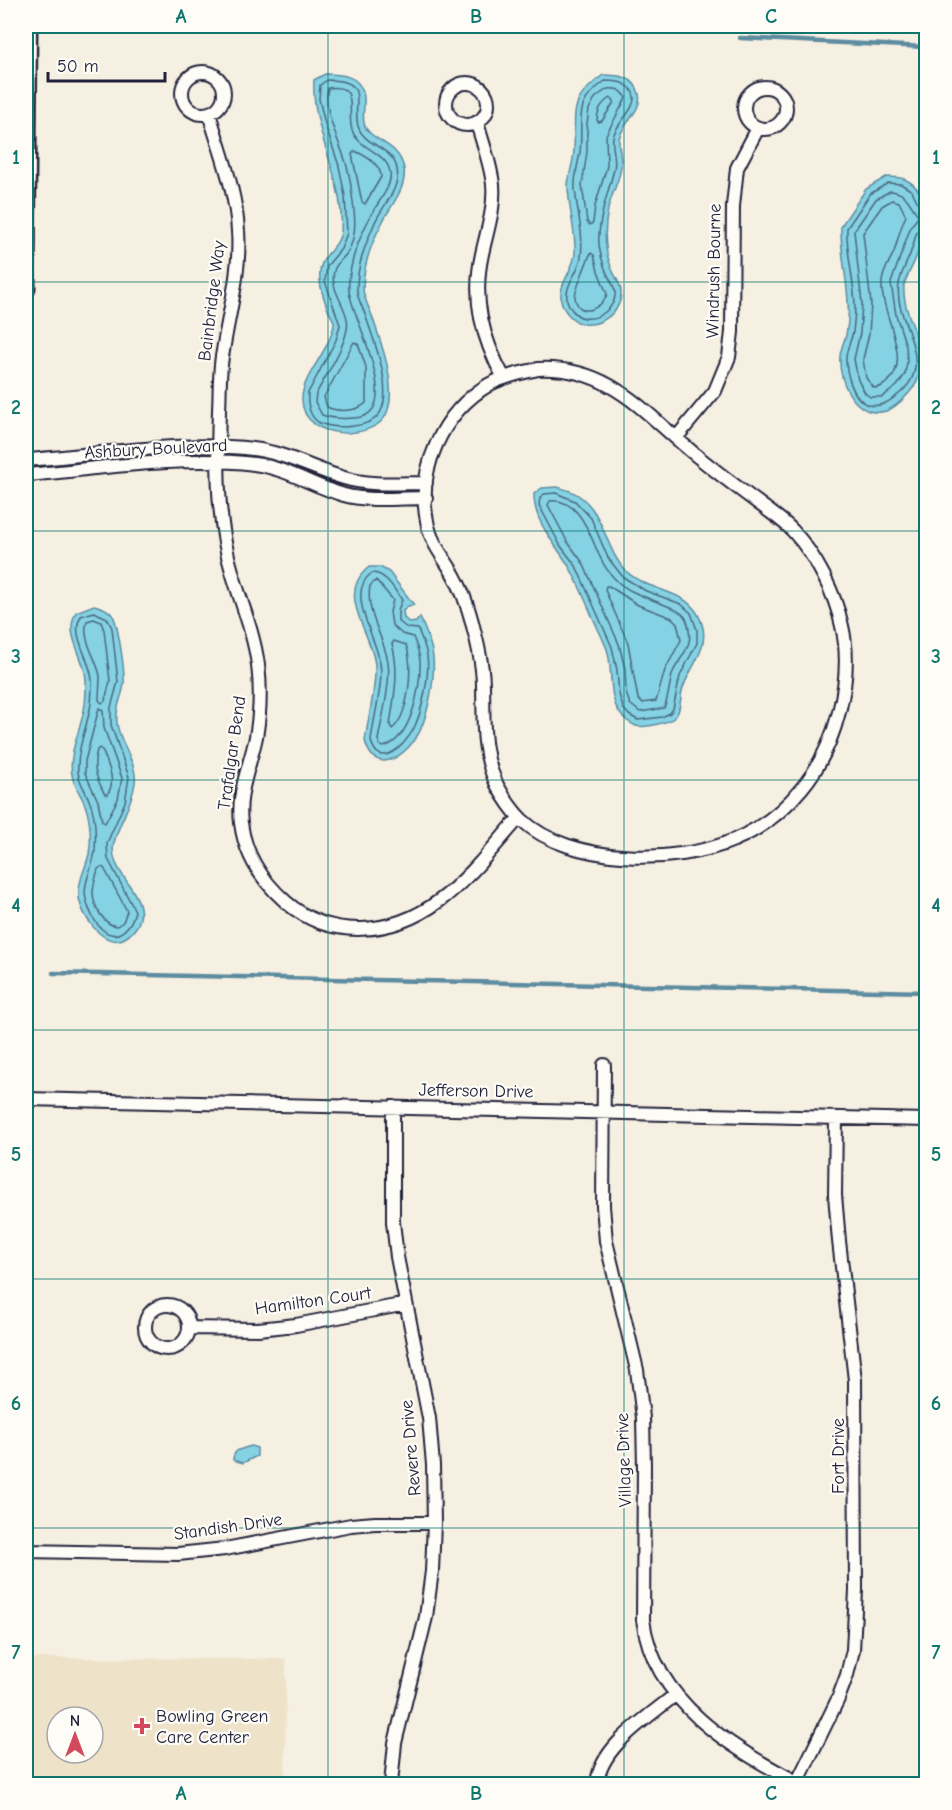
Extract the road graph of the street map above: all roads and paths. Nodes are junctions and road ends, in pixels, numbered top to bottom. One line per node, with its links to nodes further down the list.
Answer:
1 (28, 26): 5 (street)
2 (209, 113): 8 (street, Bainbridge Way)
3 (477, 122): 6 (street)
4 (758, 128): 7 (street, Windrush Bourne)
5 (26, 289)
6 (504, 378): 7 (street); 12 (street)
7 (676, 438): 14 (street)
8 (218, 447): 9 (street, Ashbury Boulevard); 10 (street, Bainbridge Way); 12 (street, Ashbury Boulevard)
9 (26, 460)
10 (218, 461): 11 (street, Ashbury Boulevard); 13 (street, Ashbury Boulevard); 14 (street, Trafalgar Bend)
11 (26, 476)
12 (426, 483): 13 (street)
13 (426, 498): 14 (street)
14 (519, 818)
15 (604, 1065): 18 (street, Village Drive)
16 (26, 1099): 17 (street, Jefferson Drive)
17 (393, 1107): 18 (street, Jefferson Drive); 21 (street, Revere Drive)
18 (604, 1113): 19 (street, Jefferson Drive); 25 (street, Village Drive)
19 (836, 1118): 20 (street, Jefferson Drive); 26 (street, Fort Drive)
20 (927, 1120)
21 (406, 1304): 22 (street, Hamilton Court); 23 (street, Revere Drive)
22 (189, 1328)
23 (434, 1523): 24 (street, Standish Drive); 27 (street, Revere Drive)
24 (26, 1551)
25 (676, 1694): 26 (street, Village Drive); 28 (street)
26 (799, 1784)
27 (391, 1785)
28 (597, 1785)

